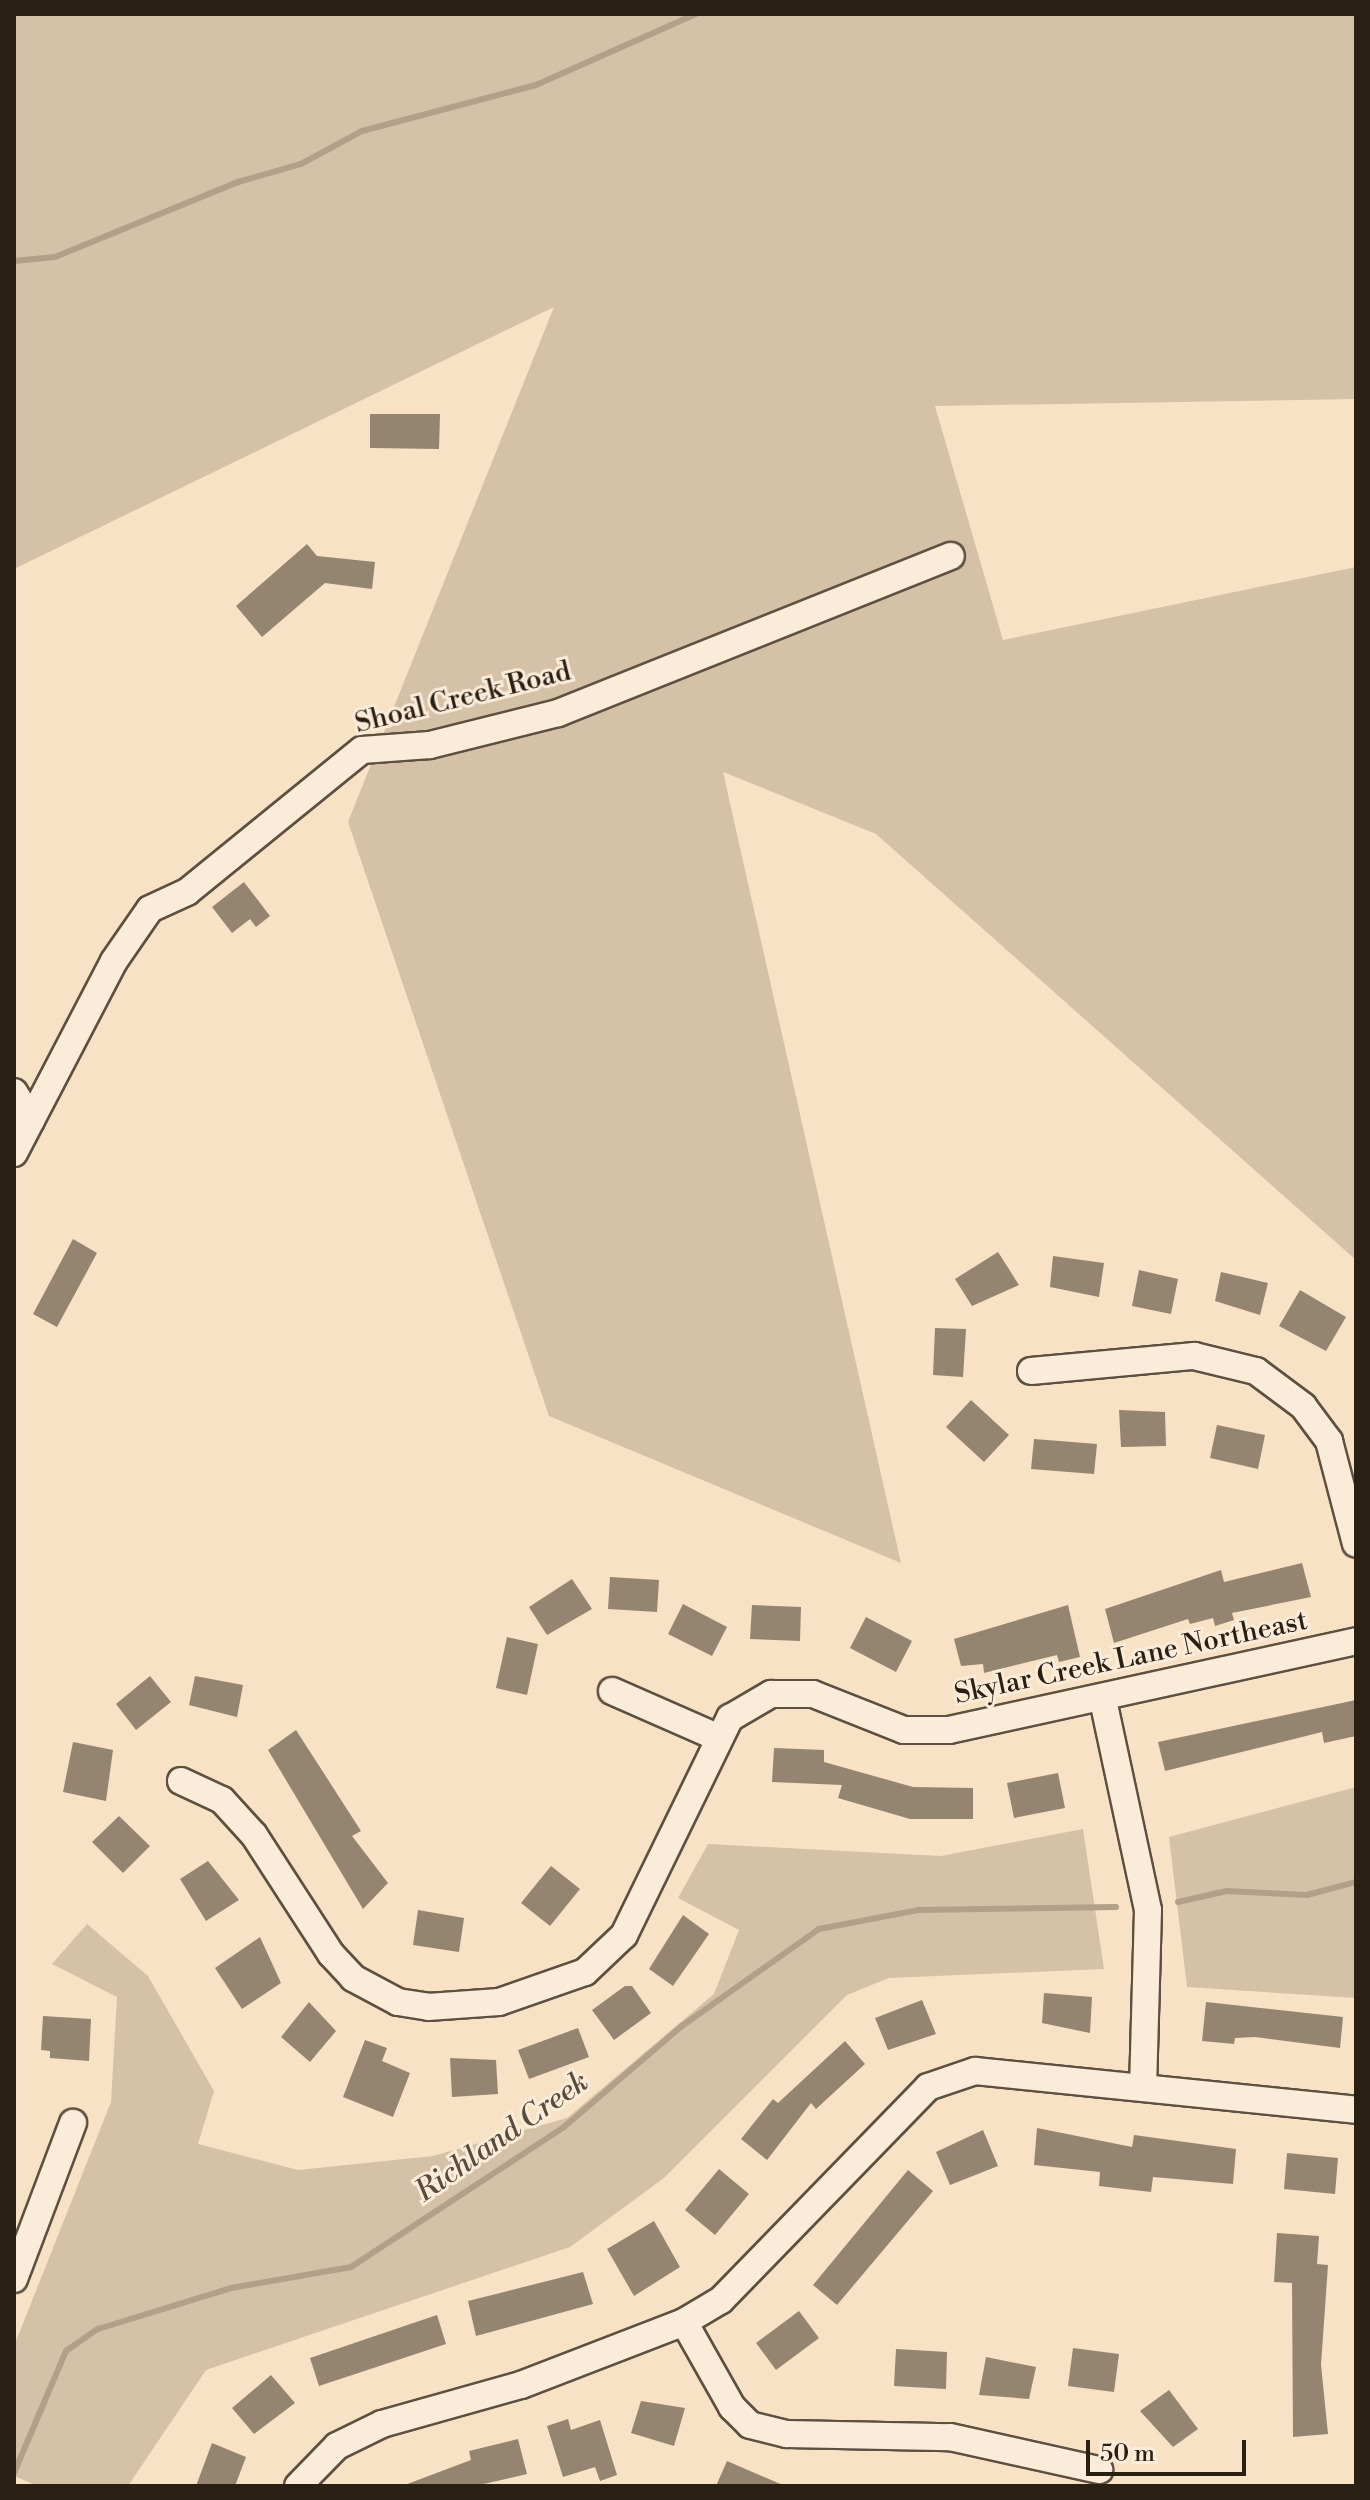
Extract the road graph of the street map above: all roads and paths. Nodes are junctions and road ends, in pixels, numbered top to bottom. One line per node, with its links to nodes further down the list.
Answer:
1 (951, 556): 3 (street, Shoal Creek Road)
2 (14, 1092): 3 (street)
3 (31, 1120): 4 (street, Shoal Creek Road)
4 (14, 1153)
5 (1031, 1371): 6 (street)
6 (1356, 1544)
7 (1356, 1641): 9 (street, Skylar Creek Lane Northeast)
8 (612, 1691): 10 (street)
9 (1103, 1700): 10 (street, Skylar Creek Lane Northeast); 12 (street)
10 (719, 1738): 11 (street, Skylar Creek Lane Northeast)
11 (181, 1781)
12 (1143, 2088): 13 (street); 16 (street)
13 (1356, 2110)
14 (73, 2123): 15 (street)
15 (14, 2279)
16 (684, 2322): 17 (street); 18 (street)
17 (1099, 2470)
18 (298, 2486)

